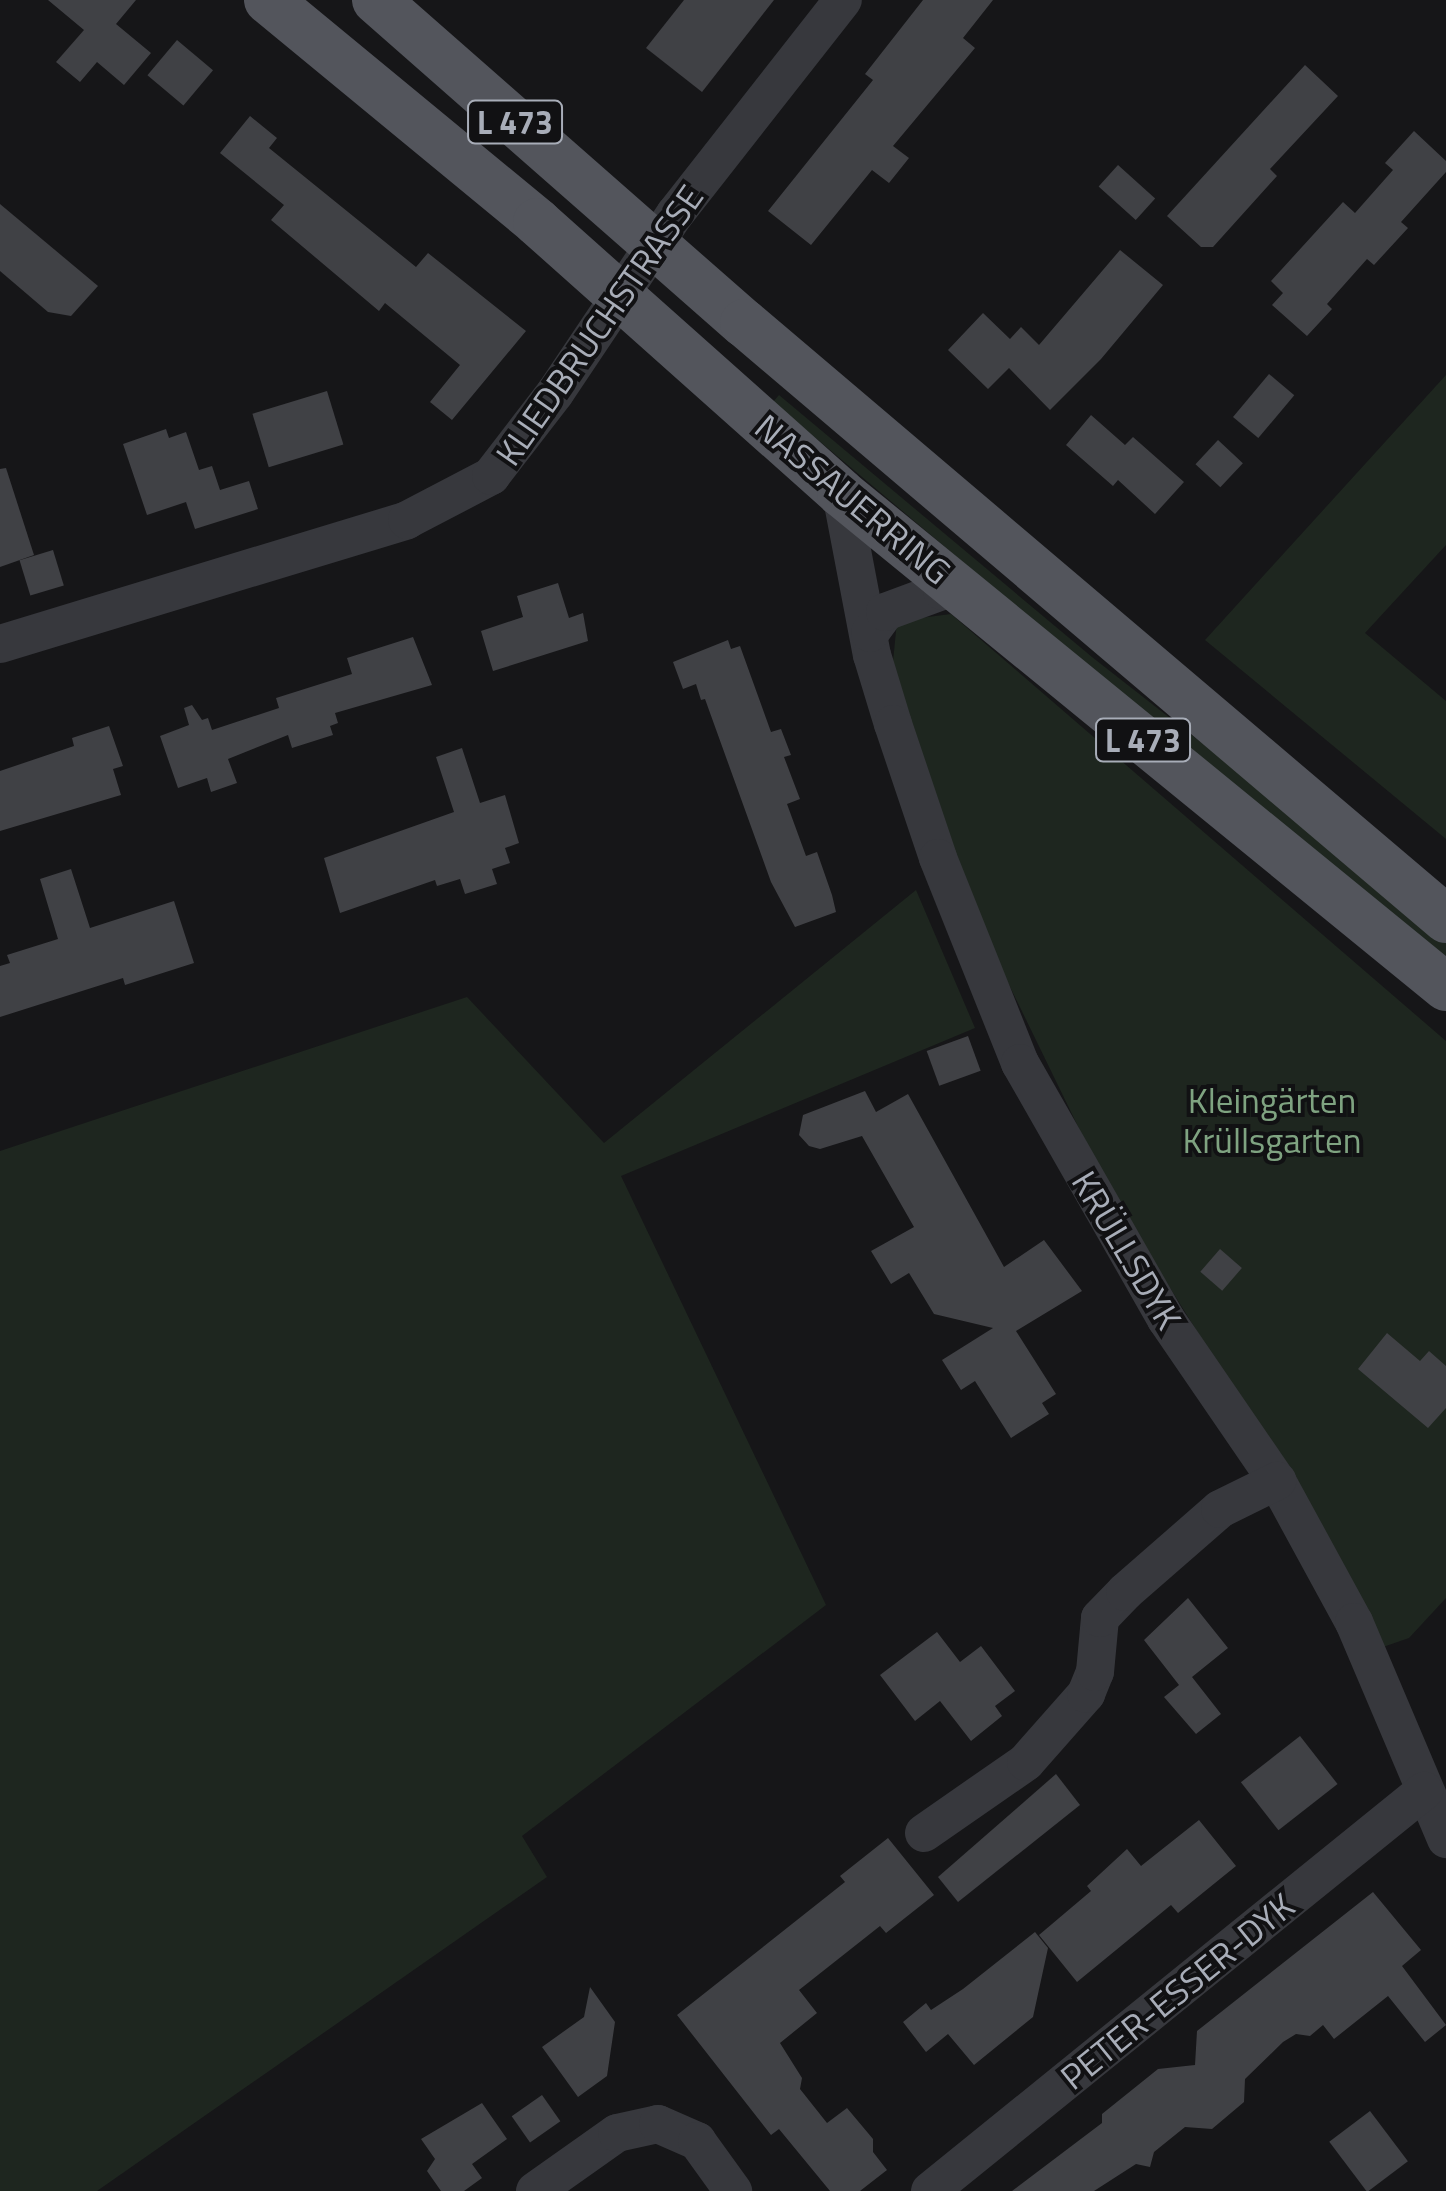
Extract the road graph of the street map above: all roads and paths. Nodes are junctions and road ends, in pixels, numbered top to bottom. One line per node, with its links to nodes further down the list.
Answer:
1 (268, 0): 5 (main road, NASSAUERRING / L 473)
2 (376, 0): 4 (main road, NASSAUERRING / L 473)
3 (843, 0): 4 (street, KLIEDBRUCHSTRASSE)
4 (653, 244): 5 (street, KLIEDBRUCHSTRASSE); 10 (main road, NASSAUERRING / L 473)
5 (620, 297): 6 (main road, NASSAUERRING / L 473); 9 (street, KLIEDBRUCHSTRASSE)
6 (841, 493): 7 (main road, NASSAUERRING / L 473); 8 (street, KRÜLLSDYK)
7 (960, 591): 8 (street); 11 (main road, NASSAUERRING / L 473)
8 (870, 633): 12 (street, KRÜLLSDYK)
9 (0, 644)
10 (1446, 919)
11 (1446, 988)
12 (1277, 1480): 13 (street, KRÜLLSDYK); 14 (street)
13 (1424, 1791): 15 (street, KRÜLLSDYK); 18 (street, PETER-ESSER-DYK)
14 (924, 1833)
15 (1446, 1839)
16 (535, 2191): 17 (street)
17 (733, 2191)
18 (930, 2191)

